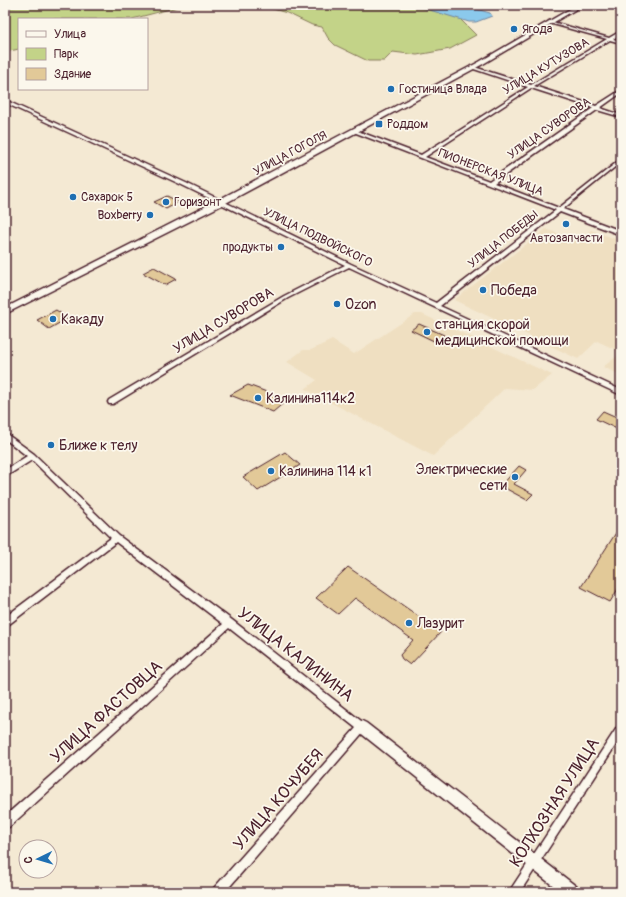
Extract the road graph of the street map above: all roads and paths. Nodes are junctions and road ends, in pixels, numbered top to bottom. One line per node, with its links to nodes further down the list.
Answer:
1 (581, 5): 2 (main road, УЛИЦА ГОГОЛЯ)
2 (550, 22): 4 (street); 6 (main road, УЛИЦА ГОГОЛЯ)
3 (621, 32): 4 (street, УЛИЦА КУТУЗОВА)
4 (610, 39): 5 (street); 7 (street, УЛИЦА КУТУЗОВА)
5 (621, 42)
6 (472, 67): 7 (street); 12 (main road, УЛИЦА ГОГОЛЯ)
7 (530, 87): 10 (street); 13 (street, УЛИЦА КУТУЗОВА)
8 (621, 91): 10 (street, УЛИЦА СУВОРОВА)
9 (5, 101): 16 (street, УЛИЦА ПОДВОЙСКОГО)
10 (597, 108): 11 (street); 15 (street, УЛИЦА СУВОРОВА)
11 (621, 116)
12 (353, 131): 13 (street, ПИОНЕРСКАЯ УЛИЦА); 16 (main road, УЛИЦА ГОГОЛЯ)
13 (422, 157): 15 (street, ПИОНЕРСКАЯ УЛИЦА)
14 (621, 160): 17 (street, УЛИЦА ПОБЕДЫ)
15 (490, 183): 17 (street, ПИОНЕРСКАЯ УЛИЦА)
16 (221, 202): 19 (street, УЛИЦА ПОДВОЙСКОГО); 21 (main road, УЛИЦА ГОГОЛЯ)
17 (560, 209): 18 (street, ПИОНЕРСКАЯ УЛИЦА); 20 (street, УЛИЦА ПОБЕДЫ)
18 (621, 233)
19 (349, 265): 20 (street, УЛИЦА ПОДВОЙСКОГО); 23 (street, УЛИЦА СУВОРОВА)
20 (436, 306): 22 (street, УЛИЦА ПОДВОЙСКОГО)
21 (5, 311)
22 (621, 393)
23 (111, 402)
24 (5, 435): 25 (street, УЛИЦА КАЛИНИНА)
25 (32, 456): 26 (street); 27 (street, УЛИЦА КАЛИНИНА)
26 (5, 474)
27 (116, 538): 28 (street); 29 (street, УЛИЦА КАЛИНИНА)
28 (5, 622)
29 (229, 624): 30 (street, УЛИЦА КАЛИНИНА); 32 (street, УЛИЦА ФАСТОВЦА)
30 (362, 727): 33 (street, УЛИЦА КАЛИНИНА); 34 (street, УЛИЦА КОЧУБЕЯ)
31 (621, 729): 33 (street, КОЛХОЗНАЯ УЛИЦА)
32 (5, 823)
33 (534, 862): 35 (street, КОЛХОЗНАЯ УЛИЦА); 36 (street, УЛИЦА КАЛИНИНА)
34 (218, 892)
35 (514, 892)
36 (572, 892)

